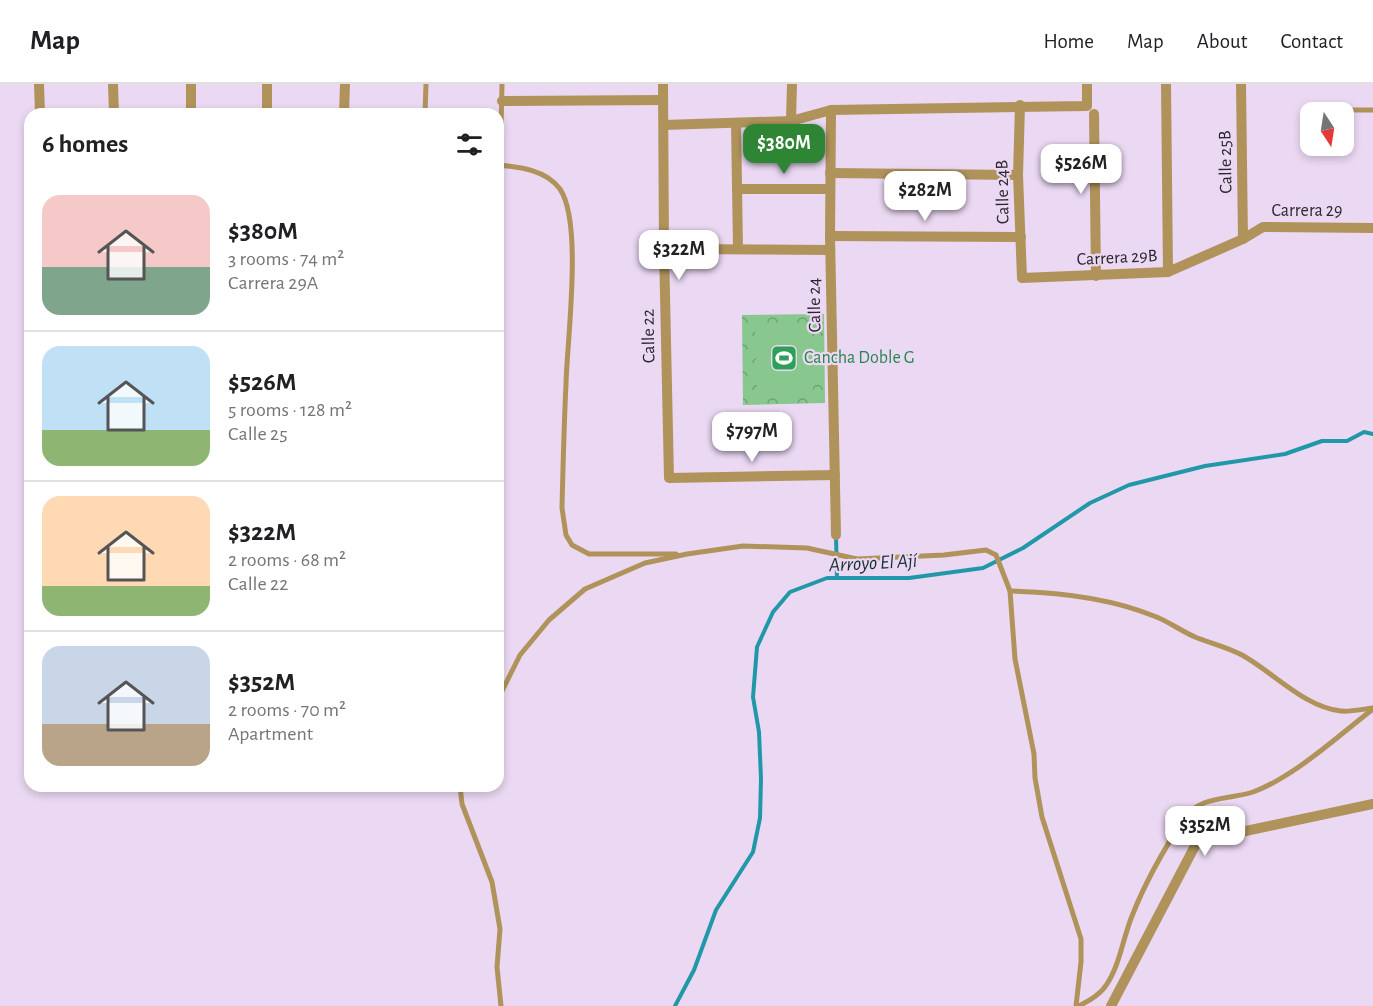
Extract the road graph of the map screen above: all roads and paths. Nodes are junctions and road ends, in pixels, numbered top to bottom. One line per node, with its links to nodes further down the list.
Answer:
1 (39, 84): 16 (street)
2 (113, 84): 17 (street)
3 (191, 84): 18 (street)
4 (267, 84): 19 (street)
5 (345, 84): 20 (street)
6 (426, 84): 21 (lane)
7 (502, 84): 14 (lane)
8 (663, 84): 13 (street, Calle 22)
9 (792, 84): 27 (street)
10 (1087, 84): 24 (street)
11 (1166, 84): 42 (street)
12 (1241, 84): 38 (street, Calle 25B)
13 (663, 100): 14 (street); 29 (street, Calle 22)
14 (502, 101): 22 (lane)
15 (1020, 105): 23 (street); 24 (street); 32 (street, Calle 24B)
16 (40, 108)
17 (114, 108)
18 (191, 108)
19 (267, 108)
20 (344, 108)
21 (426, 108)
22 (502, 108)
23 (831, 110): 27 (street); 31 (street, Calle 24)
24 (1090, 110): 43 (street)
25 (1354, 110): 26 (lane)
26 (1373, 110)
27 (791, 121): 28 (street)
28 (736, 123): 29 (street); 33 (street)
29 (664, 125): 39 (street, Calle 22)
30 (504, 166): 47 (lane)
31 (830, 173): 32 (street); 34 (street, Calle 24)
32 (1018, 175): 37 (street, Calle 24B)
33 (737, 189): 34 (street); 40 (street)
34 (830, 189): 36 (street, Calle 24)
35 (1373, 228): 38 (street, Carrera 29)
36 (830, 236): 37 (street); 41 (street, Calle 24)
37 (1021, 237): 44 (street, Calle 24B)
38 (1243, 239): 42 (street, Carrera 29B)
39 (664, 249): 40 (street); 45 (street, Calle 22)
40 (738, 249): 41 (street)
41 (830, 250): 45 (street, Calle 24)
42 (1168, 272): 43 (street, Carrera 29B)
43 (1096, 276): 44 (street, Carrera 29B)
44 (1022, 279)
45 (835, 475): 46 (street, Calle 24)
46 (836, 535)
47 (687, 554): 48 (lane); 49 (lane)
48 (1010, 591): 50 (lane); 54 (lane)
49 (504, 686)
50 (1373, 709): 54 (lane)
51 (461, 792): 53 (lane)
52 (1373, 804): 55 (street)
53 (501, 1006)
54 (1077, 1006)
55 (1111, 1006)

